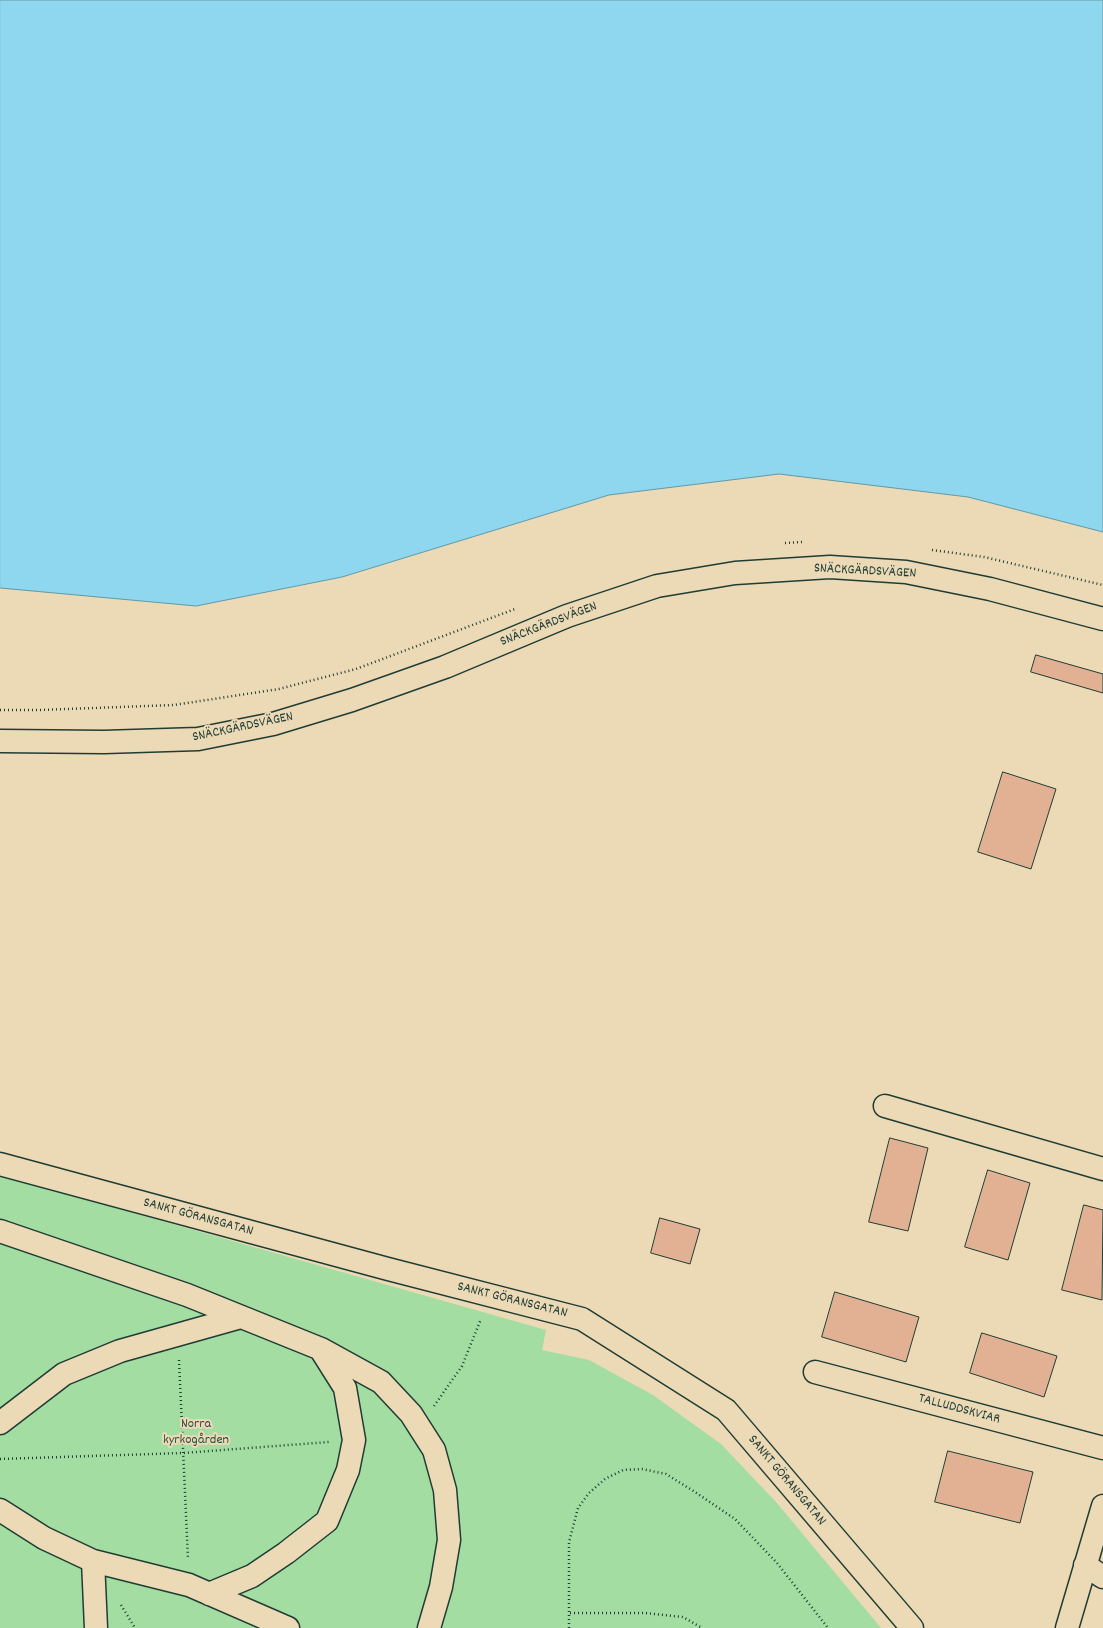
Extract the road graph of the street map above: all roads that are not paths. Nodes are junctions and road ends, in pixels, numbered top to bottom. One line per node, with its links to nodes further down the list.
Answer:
1 (1103, 619): 2 (street, SNÄCKGÄRDSVÄGEN)
2 (0, 741)
3 (884, 1106): 5 (street)
4 (0, 1164): 20 (street, SANKT GÖRANSGATAN)
5 (1103, 1169)
6 (0, 1231): 7 (street)
7 (241, 1317): 8 (street); 10 (street)
8 (321, 1349): 16 (street); 19 (street)
9 (815, 1372): 11 (street, TALLUDDSKVIAR)
10 (0, 1422)
11 (1103, 1448)
12 (1103, 1506): 15 (street)
13 (0, 1510): 14 (street)
14 (93, 1561): 16 (street); 17 (street)
15 (1094, 1571): 21 (street)
16 (209, 1594): 18 (street)
17 (96, 1628)
18 (288, 1628)
19 (429, 1628)
20 (912, 1628)
21 (1067, 1628)

